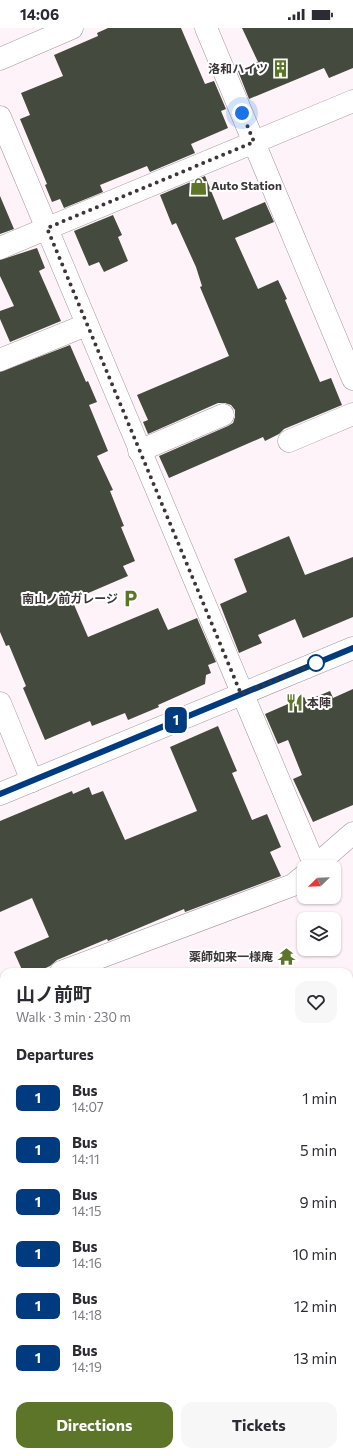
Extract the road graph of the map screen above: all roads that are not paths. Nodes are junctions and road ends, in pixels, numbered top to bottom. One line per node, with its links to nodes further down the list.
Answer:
1 (72, 28): 3 (street)
2 (206, 28): 6 (street)
3 (0, 59)
4 (353, 101): 6 (street)
5 (0, 116): 7 (street)
6 (254, 142): 7 (street); 11 (street)
7 (47, 228): 8 (street); 9 (street)
8 (0, 248)
9 (86, 325): 10 (street); 15 (street)
10 (0, 360)
11 (353, 379)
12 (353, 414): 14 (street)
13 (223, 415): 15 (street)
14 (290, 441)
15 (139, 451): 17 (street)
16 (353, 648): 17 (street)
17 (241, 694): 19 (street); 22 (street)
18 (0, 703): 19 (street)
19 (32, 781): 20 (street)
20 (0, 794)
21 (353, 833): 23 (street)
22 (312, 860)
23 (323, 860)
24 (297, 882): 25 (street)
25 (73, 968)

